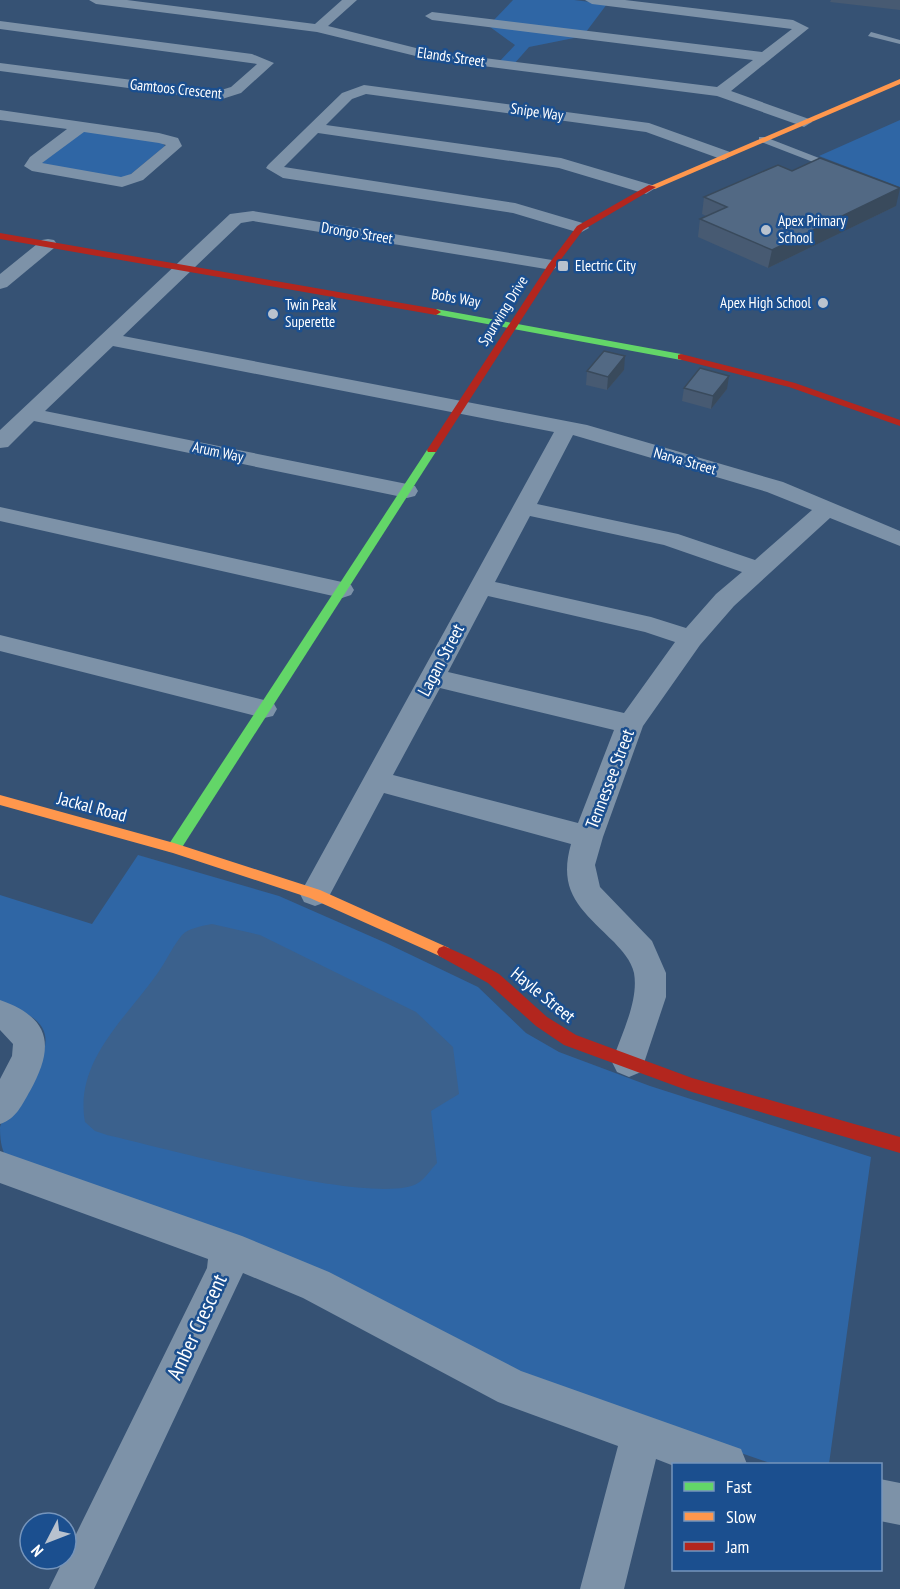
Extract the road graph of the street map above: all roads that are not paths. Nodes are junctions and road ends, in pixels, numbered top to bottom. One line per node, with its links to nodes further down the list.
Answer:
1 (96, 0): 7 (street, Elands Street)
2 (350, 0): 7 (street)
3 (450, 0): 15 (street)
4 (591, 0): 15 (street)
5 (71, 21): 8 (street)
6 (0, 25): 8 (street)
7 (318, 28): 13 (street, Elands Street)
8 (53, 32): 12 (street); 17 (street, Gamtoos Crescent)
9 (871, 34): 11 (lane)
10 (411, 36): 13 (street)
11 (900, 42)
12 (36, 44)
13 (396, 50): 16 (street, Elands Street)
14 (18, 55): 17 (street)
15 (766, 57): 19 (street)
16 (505, 64): 19 (street, Elands Street); 20 (street)
17 (0, 68)
18 (900, 81): 22 (street, Spurwing Drive)
19 (720, 92): 22 (street, Elands Street)
20 (471, 103): 24 (street, Snipe Way); 26 (street, Snipe Way)
21 (0, 115): 23 (street)
22 (804, 122): 25 (street, Spurwing Drive)
23 (80, 127): 23 (street)
24 (315, 128): 28 (street); 29 (street)
25 (762, 139): 26 (street, Spurwing Drive); 27 (lane)
26 (724, 155): 28 (street, Spurwing Drive)
27 (822, 167)
28 (645, 189): 29 (street, Spurwing Drive)
29 (580, 228): 32 (street, Spurwing Drive)
30 (0, 236): 31 (street, Bobs Way)
31 (48, 244): 33 (street, Bobs Way); 34 (street)
32 (552, 265): 33 (street, Drongo Street); 35 (street, Spurwing Drive)
33 (182, 267): 35 (street, Bobs Way); 36 (street, Drongo Street)
34 (0, 283)
35 (514, 326): 37 (street, Spurwing Drive); 39 (street, Bobs Way)
36 (107, 339): 37 (street, Narva Street); 38 (street, Drongo Street)
37 (462, 406): 40 (street, Narva Street); 42 (street, Spurwing Drive)
38 (29, 414): 41 (street, Drongo Street); 42 (street, Arum Way)
39 (900, 423)
40 (567, 427): 43 (street, Lagan Street); 44 (street, Narva Street)
41 (0, 442)
42 (406, 491): 49 (street, Spurwing Drive)
43 (524, 508): 47 (street); 48 (street, Lagan Street)
44 (827, 509): 46 (street, Narva Street); 47 (street, Tennessee Street)
45 (1, 511): 49 (street)
46 (900, 539)
47 (759, 570): 50 (street, Tennessee Street)
48 (481, 587): 50 (street); 52 (street, Lagan Street)
49 (342, 590): 53 (street, Spurwing Drive)
50 (691, 639): 54 (street, Tennessee Street)
51 (0, 643): 53 (street)
52 (432, 677): 54 (street); 55 (street, Lagan Street)
53 (264, 709): 58 (street, Spurwing Drive)
54 (630, 724): 57 (street, Tennessee Street)
55 (376, 781): 57 (street); 59 (street, Lagan Street)
56 (0, 800): 58 (street, Jackal Road)
57 (588, 837): 61 (street, Tennessee Street)
58 (174, 848): 59 (street, Hayle Street)
59 (315, 894): 61 (street, Hayle Street)
60 (0, 1014): 62 (street)
61 (629, 1062): 63 (street, Hayle Street)
62 (0, 1108)
63 (900, 1145)
64 (0, 1167): 65 (street, Amber Crescent)
65 (229, 1249): 66 (street); 70 (street, Amber Crescent)
66 (640, 1435): 67 (street); 71 (street)
67 (723, 1463)
68 (882, 1500): 69 (street)
69 (900, 1504)
70 (71, 1589)
71 (602, 1589)

